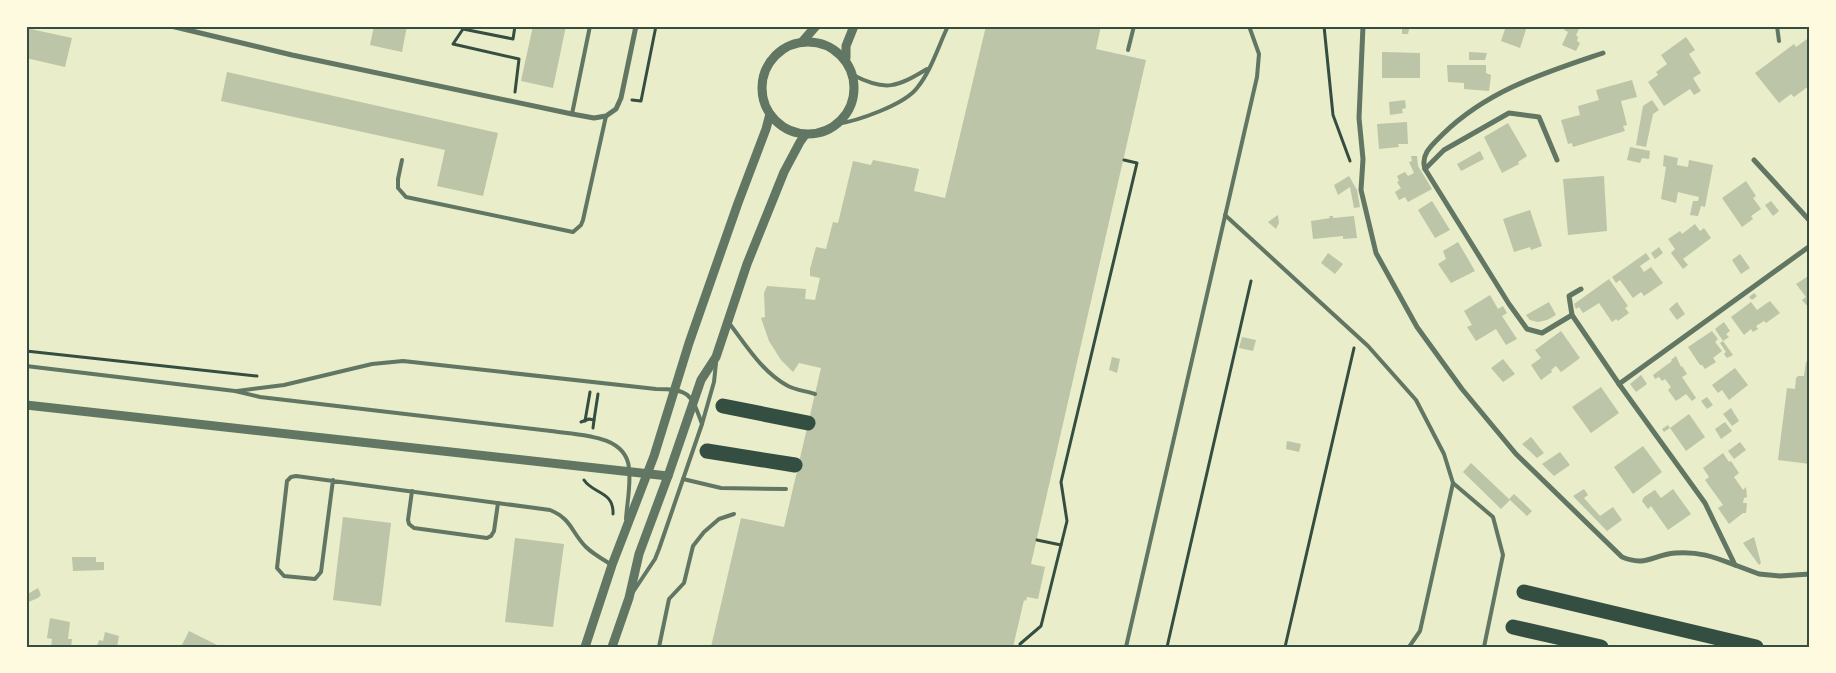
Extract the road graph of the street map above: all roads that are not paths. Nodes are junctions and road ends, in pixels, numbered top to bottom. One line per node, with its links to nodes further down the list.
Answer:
1 (171, 26): 11 (street)
2 (590, 26): 19 (lane)
3 (636, 26): 21 (street)
4 (816, 26): 13 (street)
5 (854, 26): 16 (street)
6 (948, 26): 17 (lane)
7 (1134, 26): 14 (lane)
8 (1249, 26): 28 (lane)
9 (1363, 26): 58 (street)
10 (1777, 26): 12 (lane)
11 (194, 29): 19 (street)
12 (1779, 41)
13 (802, 42): 16 (street); 20 (street)
14 (1128, 50)
15 (1603, 53): 27 (street)
16 (846, 58): 18 (street)
17 (929, 68): 18 (lane); 22 (lane)
18 (854, 75): 22 (street)
19 (572, 114): 21 (street)
20 (770, 114): 23 (street); 37 (street)
21 (606, 116): 24 (lane)
22 (837, 124): 23 (street)
23 (806, 135): 33 (street)
24 (402, 160)
25 (1558, 160): 27 (street)
26 (1754, 160): 29 (street)
27 (1426, 169): 32 (street)
28 (1225, 215): 52 (lane); 67 (lane)
29 (1810, 220)
30 (1810, 246): 36 (street)
31 (1581, 289): 32 (street)
32 (1572, 315): 36 (street)
33 (727, 320): 34 (street); 39 (lane)
34 (716, 357): 40 (street); 44 (lane)
35 (26, 366): 38 (lane)
36 (1619, 384): 58 (street)
37 (674, 389): 38 (lane); 40 (lane); 48 (street)
38 (235, 391): 47 (lane)
39 (815, 394)
40 (694, 401): 44 (lane); 49 (street)
41 (26, 405): 47 (street)
42 (723, 406): 43 (highway)
43 (808, 423)
44 (702, 424): 51 (lane)
45 (707, 451): 46 (highway)
46 (795, 465)
47 (629, 472): 48 (street); 57 (lane)
48 (647, 474): 49 (street); 57 (street)
49 (668, 476): 62 (street)
50 (333, 480): 50 (lane); 54 (lane)
51 (683, 480): 53 (lane); 62 (lane)
52 (1453, 483): 68 (lane); 69 (lane)
53 (786, 489)
54 (412, 492): 55 (lane); 55 (lane)
55 (498, 503): 59 (lane)
56 (734, 514): 66 (lane)
57 (625, 532): 59 (street)
58 (1736, 565): 60 (street)
59 (612, 566): 64 (street)
60 (1810, 574)
61 (1524, 592): 71 (highway)
62 (629, 598): 65 (street)
63 (1513, 627): 70 (highway)
64 (585, 647)
65 (612, 647)
66 (659, 647)
67 (1126, 647)
68 (1409, 647)
69 (1484, 647)
70 (1601, 647)
71 (1756, 647)

